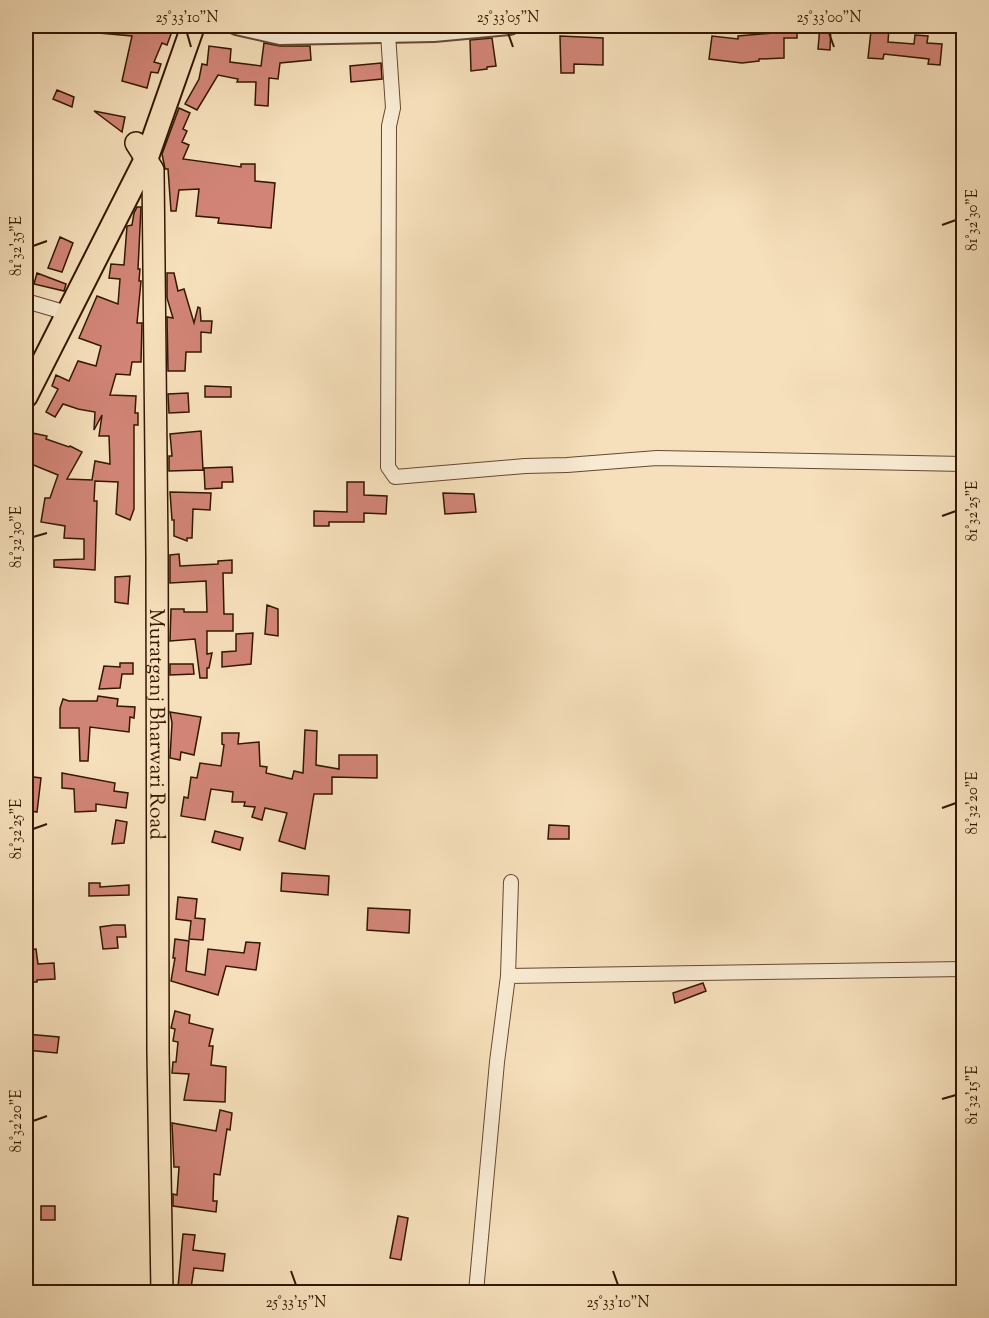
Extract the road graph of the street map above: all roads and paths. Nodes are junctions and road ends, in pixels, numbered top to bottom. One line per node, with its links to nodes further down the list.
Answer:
1 (177, 26): 6 (highway)
2 (193, 26): 6 (highway)
3 (236, 26): 5 (street)
4 (510, 26): 5 (street)
5 (388, 34): 11 (street)
6 (138, 151): 8 (highway); 15 (main road, Muratganj Bharwari Road)
7 (26, 301): 8 (street)
8 (59, 311): 9 (highway); 10 (highway)
9 (26, 362)
10 (26, 396)
11 (963, 464)
12 (511, 882): 14 (street)
13 (963, 969): 14 (street)
14 (508, 976): 16 (street)
15 (162, 1293)
16 (476, 1293)

